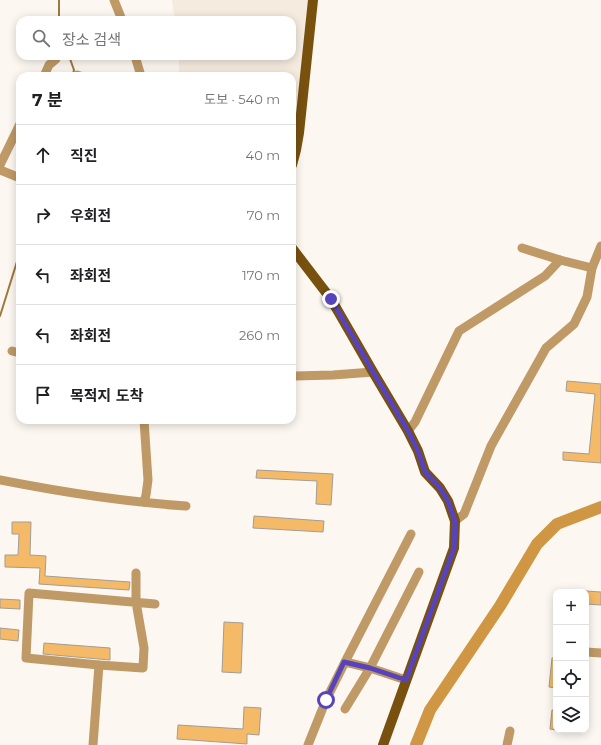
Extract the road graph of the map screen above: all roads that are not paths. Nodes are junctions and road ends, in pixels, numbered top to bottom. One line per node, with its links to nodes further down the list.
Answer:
1 (114, 0): 3 (street)
2 (313, 0): 9 (main road)
3 (120, 16)
4 (55, 60): 6 (street)
5 (136, 60): 7 (street)
6 (46, 72)
7 (140, 72)
8 (16, 132): 10 (street)
9 (296, 150)
10 (0, 165)
11 (0, 170): 12 (street)
12 (16, 176)
13 (601, 246): 17 (street)
14 (522, 248): 16 (street)
15 (296, 254): 18 (main road)
16 (560, 260): 17 (street); 21 (street)
17 (592, 268): 25 (street)
18 (373, 372): 19 (street); 21 (main road)
19 (296, 376)
20 (144, 424): 23 (street)
21 (408, 431): 25 (main road)
22 (0, 480): 23 (street)
23 (144, 502): 24 (street)
24 (186, 506)
25 (455, 521): 36 (main road)
26 (411, 534): 33 (street)
27 (419, 572): 35 (street)
28 (136, 574): 29 (street)
29 (136, 602): 30 (street); 34 (street); 34 (street)
30 (155, 604)
31 (589, 652): 32 (street)
32 (601, 653)
33 (344, 662): 35 (street); 40 (street)
34 (99, 665): 39 (street)
35 (370, 668): 36 (street); 37 (street)
36 (406, 680): 41 (main road)
37 (345, 709)
38 (510, 731): 42 (street)
39 (93, 745)
40 (308, 745)
41 (383, 745)
42 (508, 745)

